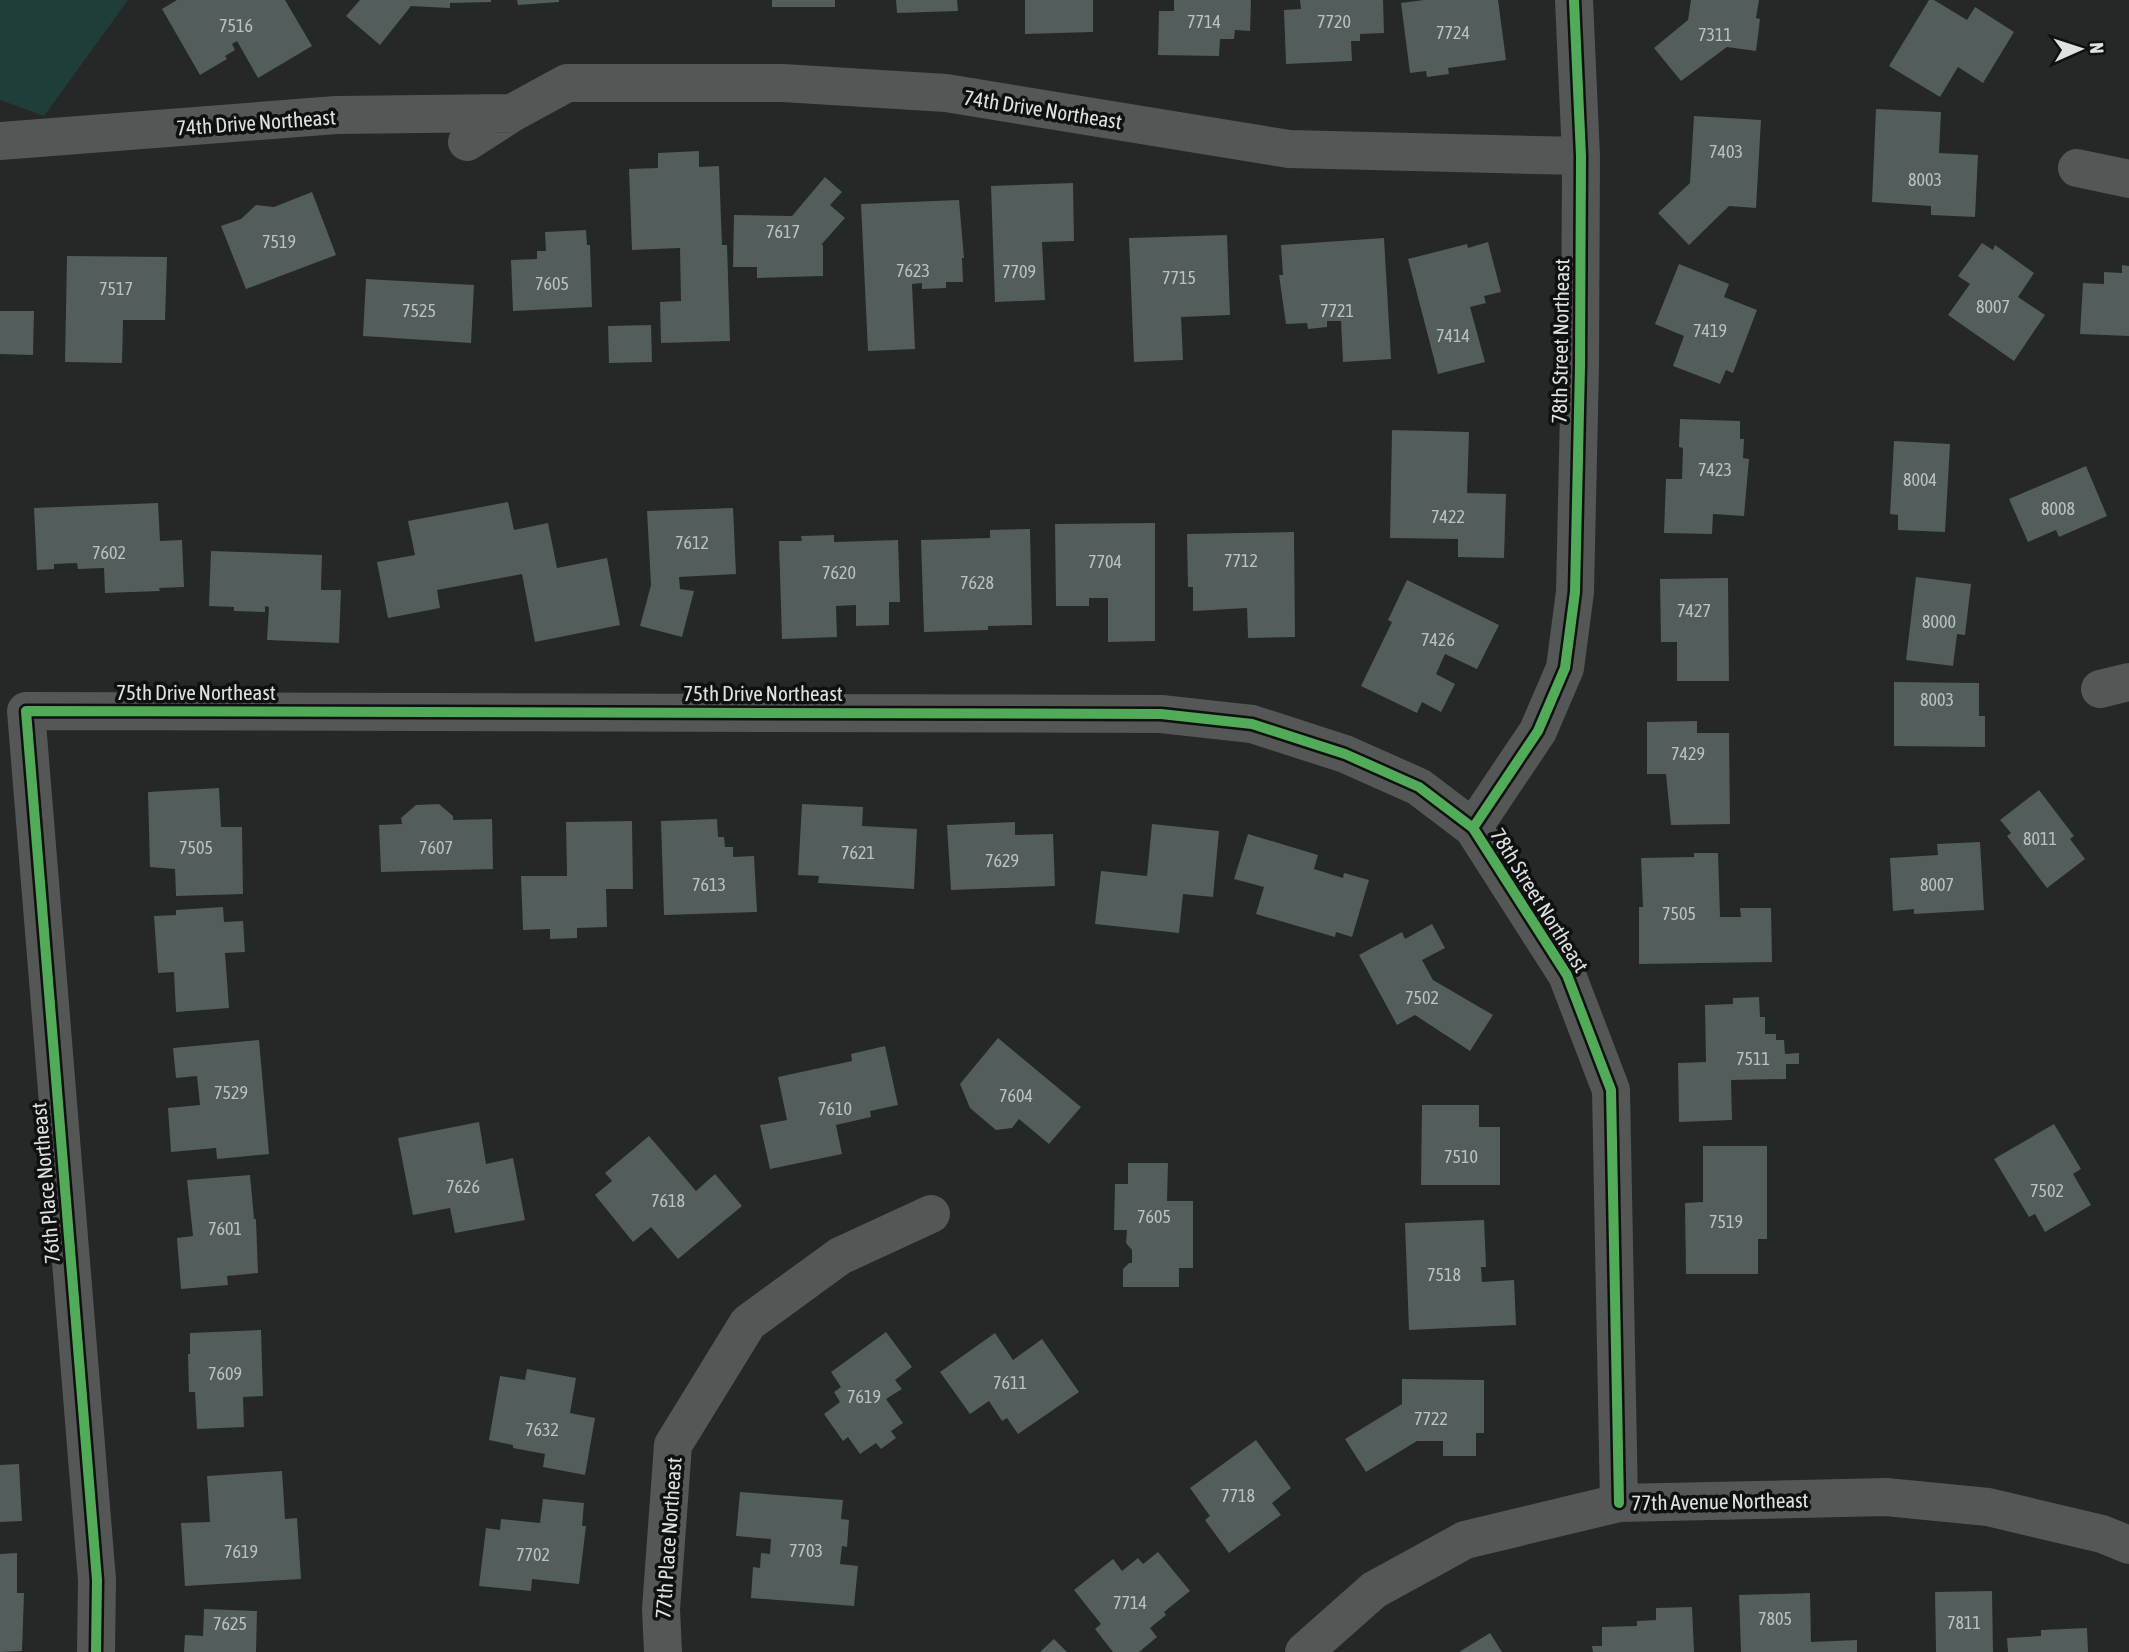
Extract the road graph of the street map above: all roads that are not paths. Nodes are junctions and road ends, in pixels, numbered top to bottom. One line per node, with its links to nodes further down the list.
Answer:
1 (1574, 0): 5 (street, 78th Street Northeast)
2 (512, 113): 3 (street, 74th Drive Northeast); 4 (street, 74th Drive Northeast); 5 (street, 74th Drive Northeast)
3 (0, 141)
4 (467, 142)
5 (1581, 156): 9 (street, 78th Street Northeast)
6 (2077, 168): 7 (street)
7 (2129, 179)
8 (26, 711): 9 (street, 75th Drive Northeast); 13 (street, 76th Place Northeast)
9 (1473, 828): 11 (street, 78th Street Northeast)
10 (931, 1213): 14 (street, 77th Place Northeast)
11 (1619, 1503): 12 (street, 77th Avenue Northeast); 15 (street, 77th Avenue Northeast)
12 (2129, 1545)
13 (96, 1652)
14 (663, 1652)
15 (1304, 1652)

